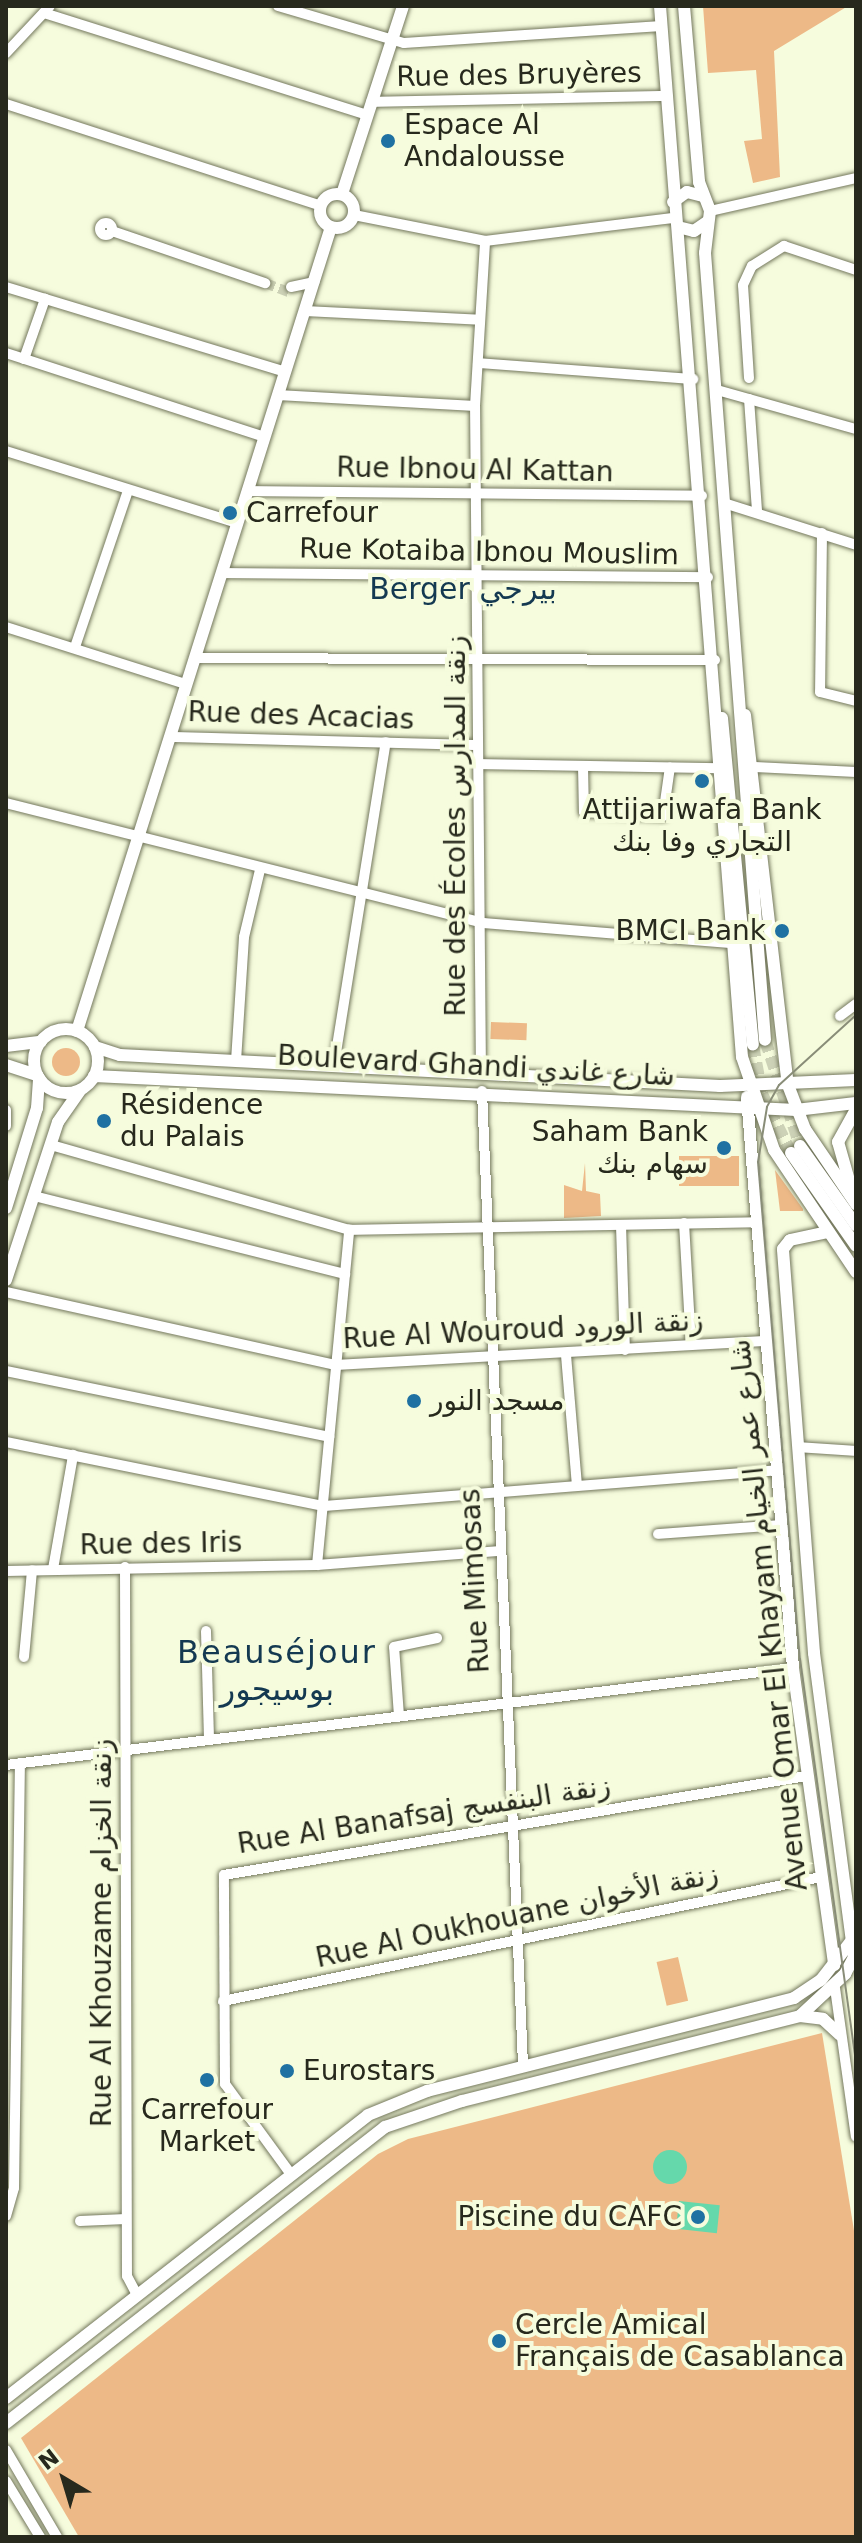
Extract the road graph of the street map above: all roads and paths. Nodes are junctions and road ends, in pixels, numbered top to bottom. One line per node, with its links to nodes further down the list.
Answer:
1 (278, 6): 7 (street)
2 (403, 6): 7 (main road)
3 (660, 6): 6 (main road)
4 (684, 6): 15 (main road)
5 (47, 9): 8 (street); 12 (street)
6 (661, 26): 7 (street); 9 (main road)
7 (391, 41): 10 (main road)
8 (6, 53)
9 (667, 96): 10 (street, Rue des Bruyères); 16 (main road)
10 (371, 102): 12 (main road)
11 (6, 104): 17 (street)
12 (367, 115): 14 (main road)
13 (856, 178): 19 (street)
14 (342, 194): 17 (main road); 18 (main road)
15 (703, 196): 16 (main road); 19 (main road)
16 (673, 202): 20 (main road)
17 (321, 206): 21 (main road)
18 (354, 215): 21 (main road); 23 (street)
19 (709, 216): 20 (main road); 37 (main road)
20 (674, 222): 23 (street); 36 (main road)
21 (331, 227): 26 (main road)
22 (112, 231): 25 (street)
23 (485, 241): 30 (street, Rue des Écoles زنقة المدارس)
24 (856, 270): 35 (street)
25 (263, 280)
26 (314, 282): 29 (main road); 29 (street)
27 (6, 287): 28 (street)
28 (45, 299): 32 (street); 34 (street)
29 (305, 310): 30 (street); 34 (main road)
30 (480, 320): 33 (street, Rue des Écoles زنقة المدارس)
31 (6, 353): 32 (street)
32 (24, 359): 42 (street)
33 (478, 363): 36 (street); 40 (street, Rue des Écoles زنقة المدارس)
34 (285, 372): 38 (main road)
35 (749, 378)
36 (693, 379): 47 (main road)
37 (717, 390): 39 (street); 48 (main road)
38 (278, 395): 40 (street); 42 (main road)
39 (749, 399): 41 (street); 49 (street)
40 (475, 406): 46 (street, Rue des Écoles زنقة المدارس)
41 (856, 429)
42 (265, 437): 45 (main road)
43 (6, 451): 44 (street)
44 (128, 490): 50 (street); 57 (street)
45 (247, 491): 46 (street, Rue Ibnou Al Kattan); 50 (main road)
46 (477, 493): 47 (street, Rue Ibnou Al Kattan); 54 (street, Rue des Écoles زنقة المدارس)
47 (702, 496): 55 (main road)
48 (727, 504): 49 (street); 62 (main road)
49 (757, 511): 51 (street)
50 (237, 523): 53 (main road)
51 (822, 533): 52 (street); 63 (street)
52 (856, 545)
53 (222, 573): 54 (street, Rue Kotaiba Ibnou Mouslim); 58 (main road)
54 (478, 576): 55 (street, Rue Kotaiba Ibnou Mouslim); 59 (street, Rue des Écoles زنقة المدارس)
55 (708, 577): 60 (main road)
56 (6, 627): 57 (street)
57 (75, 647): 61 (street)
58 (195, 658): 59 (street); 61 (main road)
59 (480, 659): 60 (street); 67 (street, Rue des Écoles زنقة المدارس)
60 (715, 660): 64 (main road)
61 (186, 684): 65 (main road)
62 (741, 692): 64 (main road); 71 (main road)
63 (856, 701)
64 (718, 704): 72 (main road)
65 (170, 737): 66 (street, Rue des Acacias); 75 (main road)
66 (386, 742): 67 (street, Rue des Acacias); 77 (street)
67 (478, 745): 68 (street, Rue des Écoles زنقة المدارس)
68 (480, 764): 69 (street); 78 (street, Rue des Écoles زنقة المدارس)
69 (583, 766): 70 (street); 70 (street)
70 (670, 767): 72 (street)
71 (755, 767): 73 (street); 94 (main road)
72 (715, 768): 79 (main road)
73 (856, 772)
74 (6, 803): 75 (street)
75 (137, 841): 76 (street); 82 (main road)
76 (260, 870): 77 (street); 86 (street)
77 (362, 894): 78 (street); 88 (street)
78 (482, 923): 79 (street); 89 (street, Rue des Écoles زنقة المدارس)
79 (731, 943): 93 (main road)
80 (856, 1004): 81 (street)
81 (840, 1016)
82 (77, 1031): 83 (main road); 85 (main road)
83 (41, 1042): 84 (main road); 90 (main road)
84 (6, 1046)
85 (95, 1047): 86 (main road, Boulevard Ghandi شارع غاندي); 91 (main road)
86 (236, 1061): 88 (main road, Boulevard Ghandi شارع غاندي)
87 (6, 1065): 90 (main road)
88 (334, 1065): 89 (main road, Boulevard Ghandi شارع غاندي)
89 (481, 1074): 93 (main road, Boulevard Ghandi شارع غاندي)
90 (38, 1076): 95 (main road); 105 (main road)
91 (94, 1076): 95 (main road); 96 (main road, Boulevard Ghandi شارع غاندي)
92 (856, 1080): 94 (main road, Boulevard Ghandi شارع غاندي)
93 (747, 1085): 94 (main road, Boulevard Ghandi شارع غاندي); 97 (main road)
94 (788, 1085): 100 (main road)
95 (80, 1090): 102 (main road)
96 (482, 1091): 97 (main road, Boulevard Ghandi شارع غاندي); 110 (street, Rue Mimosas)
97 (750, 1106): 100 (main road, Boulevard Ghandi شارع غاندي); 106 (main road, Avenue Omar El Khayam شارع عمر الخيام); 112 (main road)
98 (856, 1106): 100 (main road, Boulevard Ghandi شارع غاندي); 104 (main road)
99 (6, 1110): 101 (street)
100 (796, 1110): 104 (main road)
101 (6, 1126)
102 (51, 1145): 103 (main road); 111 (street)
103 (34, 1196): 115 (street); 116 (main road)
104 (856, 1203)
105 (6, 1208)
106 (752, 1222): 107 (street); 118 (main road, Avenue Omar El Khayam شارع عمر الخيام)
107 (684, 1223): 108 (street); 119 (street)
108 (621, 1225): 110 (street); 120 (street)
109 (856, 1225): 113 (main road)
110 (485, 1229): 111 (street); 122 (street, Rue Mimosas)
111 (349, 1230): 115 (street)
112 (827, 1232): 114 (main road); 127 (main road, Avenue Omar El Khayam شارع عمر الخيام)
113 (856, 1246)
114 (856, 1272)
115 (345, 1274): 123 (street)
116 (6, 1280)
117 (6, 1292): 123 (street, Rue Al Wouroud زنقة الورود)
118 (763, 1341): 119 (street, Rue Al Wouroud زنقة الورود); 130 (main road, Avenue Omar El Khayam شارع عمر الخيام)
119 (691, 1345): 120 (street, Rue Al Wouroud زنقة الورود)
120 (625, 1350): 121 (street, Rue Al Wouroud زنقة الورود)
121 (566, 1355): 122 (street, Rue Al Wouroud زنقة الورود); 131 (street)
122 (491, 1359): 123 (street, Rue Al Wouroud زنقة الورود); 132 (street, Rue Mimosas)
123 (336, 1365): 125 (street)
124 (6, 1371): 125 (street)
125 (329, 1437): 133 (street)
126 (6, 1442): 129 (street)
127 (798, 1447): 128 (street); 155 (main road, Avenue Omar El Khayam شارع عمر الخيام)
128 (856, 1451)
129 (73, 1455): 133 (street); 139 (street)
130 (776, 1470): 131 (street); 134 (main road, Avenue Omar El Khayam شارع عمر الخيام)
131 (577, 1486): 132 (street)
132 (494, 1494): 133 (street); 136 (street, Rue Mimosas)
133 (323, 1506): 137 (street)
134 (780, 1525): 135 (street); 145 (main road, Avenue Omar El Khayam شارع عمر الخيام)
135 (658, 1534)
136 (497, 1551): 137 (street, Rue des Iris); 146 (street, Rue Mimosas)
137 (317, 1565): 138 (street, Rue des Iris)
138 (125, 1567): 139 (street, Rue des Iris); 149 (street, Rue Al Khouzame زنقة الخزام)
139 (53, 1569): 140 (street, Rue des Iris)
140 (32, 1570): 141 (street, Rue des Iris); 144 (street)
141 (6, 1571)
142 (206, 1631): 148 (street)
143 (437, 1638): 147 (street)
144 (24, 1657)
145 (793, 1668): 146 (street); 152 (main road, Avenue Omar El Khayam شارع عمر الخيام)
146 (506, 1703): 147 (street); 153 (street, Rue Mimosas)
147 (399, 1716): 148 (street)
148 (209, 1740): 149 (street)
149 (125, 1750): 150 (street); 169 (street, Rue Al Khouzame زنقة الخزام)
150 (20, 1763): 151 (street); 156 (street)
151 (6, 1765)
152 (806, 1776): 153 (street, Rue Al Banafsaj زنقة البنفسج); 154 (main road, Avenue Omar El Khayam شارع عمر الخيام)
153 (511, 1825): 158 (street, Rue Mimosas); 162 (street, Rue Al Banafsaj زنقة البنفسج)
154 (821, 1877): 158 (street, Rue Al Oukhouane زنقة الأخوان); 160 (main road, Avenue Omar El Khayam شارع عمر الخيام)
155 (851, 1889): 157 (main road, Avenue Omar El Khayam شارع عمر الخيام)
156 (12, 1908): 168 (street)
157 (854, 1938): 159 (main road, Avenue Omar El Khayam شارع عمر الخيام); 160 (main road)
158 (516, 1941): 162 (street, Rue Al Oukhouane زنقة الأخوان); 165 (street, Rue Mimosas)
159 (855, 1959): 161 (main road)
160 (834, 1964): 161 (main road, Avenue Omar El Khayam شارع عمر الخيام); 165 (main road)
161 (835, 1988): 163 (main road); 164 (street, Avenue Omar El Khayam شارع عمر الخيام)
162 (223, 2001): 167 (street, Rue Al Banafsaj زنقة البنفسج)
163 (800, 2016): 164 (main road); 173 (main road)
164 (840, 2035): 166 (street, Avenue Omar El Khayam شارع عمر الخيام)
165 (523, 2067): 167 (main road)
166 (856, 2137)
167 (290, 2173): 171 (main road)
168 (6, 2216)
169 (126, 2219): 170 (street); 171 (street, Rue Al Khouzame زنقة الخزام)
170 (80, 2221)
171 (137, 2295): 172 (main road)
172 (6, 2398)
173 (6, 2423)
174 (6, 2450): 177 (street)
175 (6, 2481): 176 (street)
176 (40, 2537)
177 (57, 2537)

